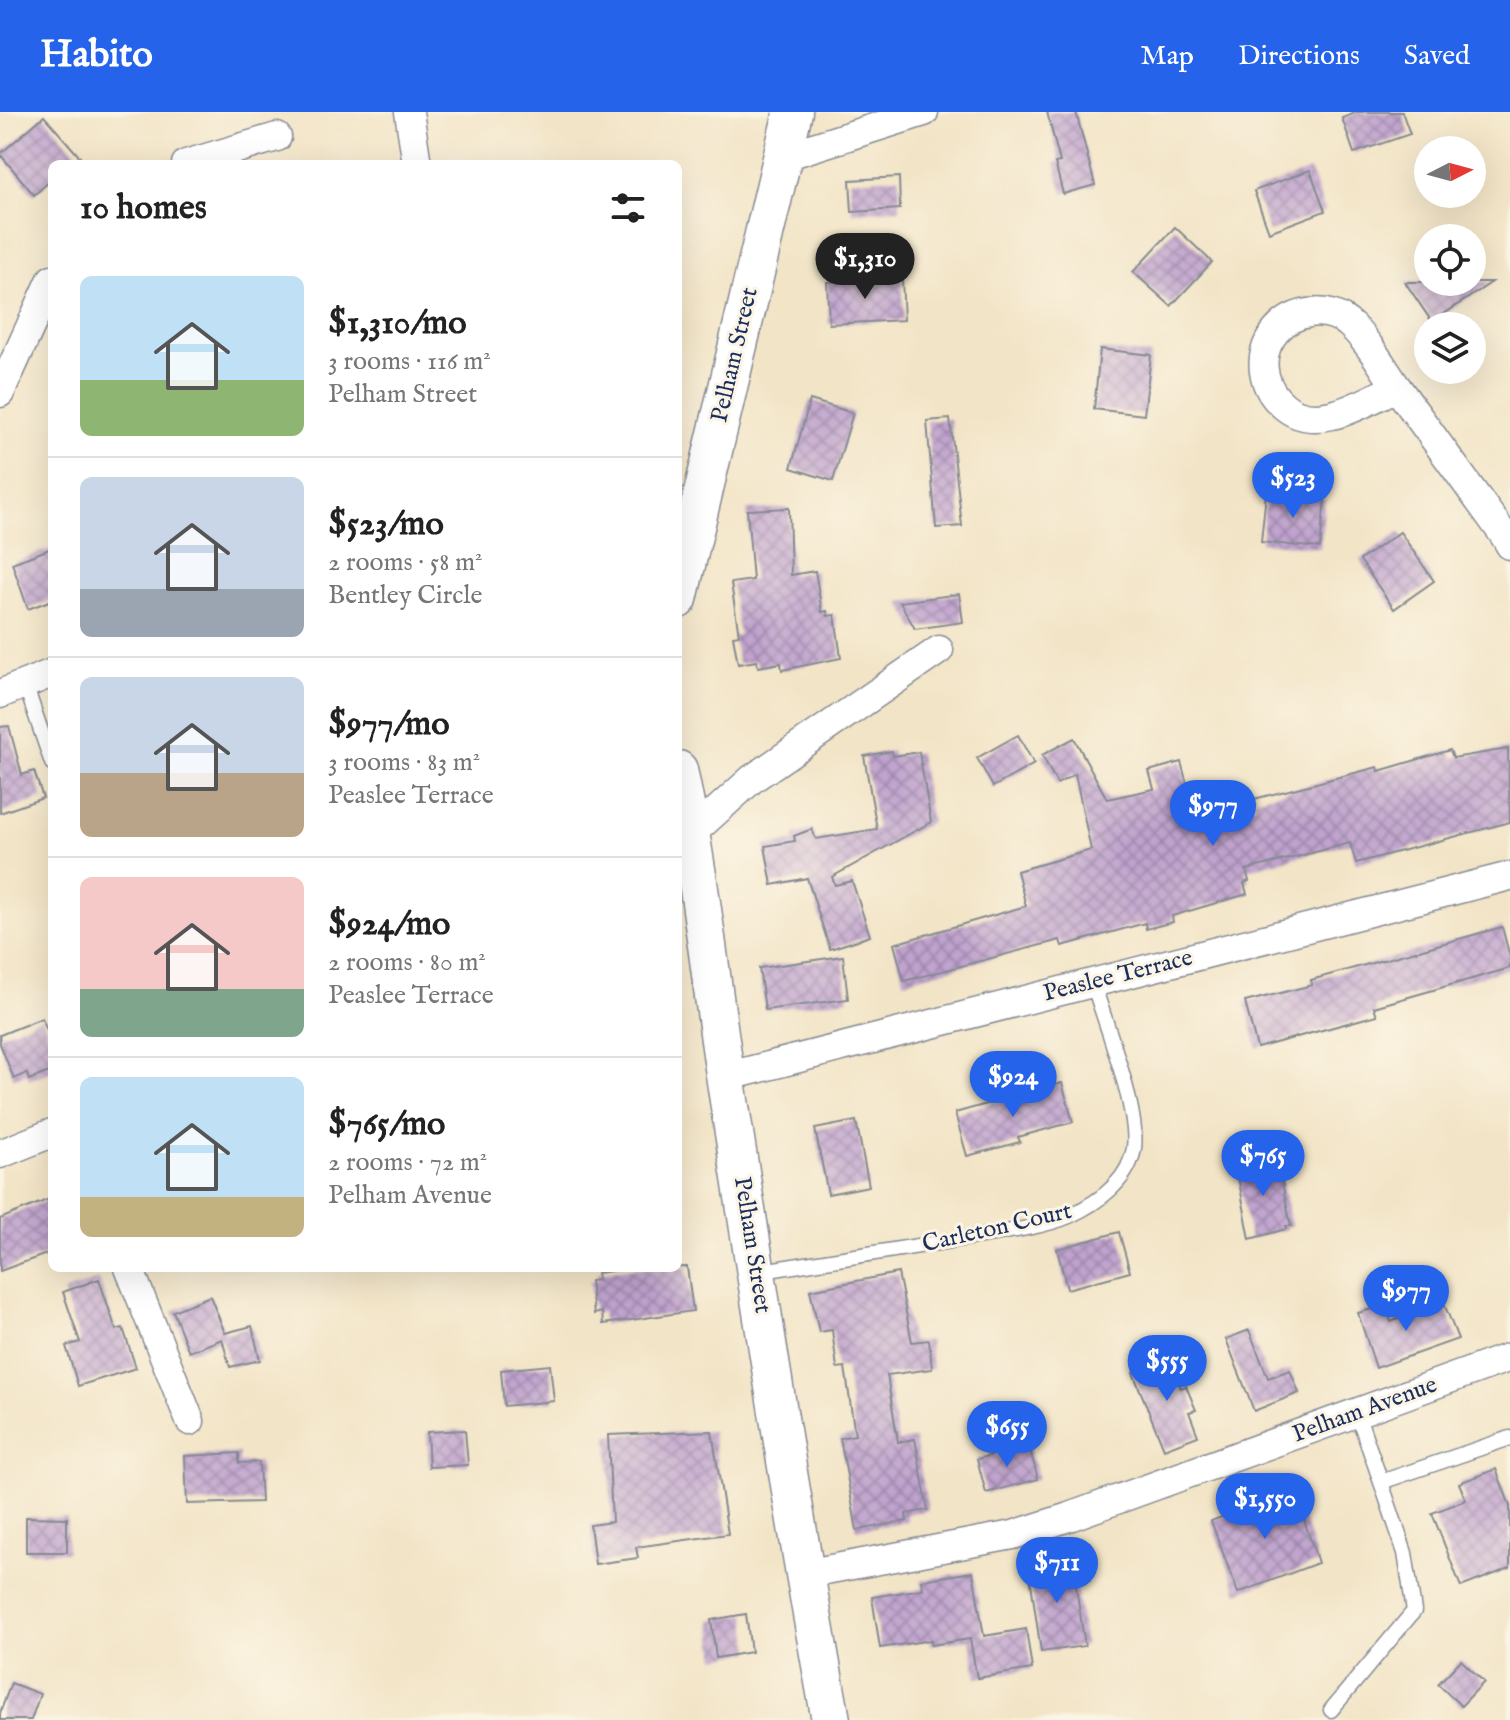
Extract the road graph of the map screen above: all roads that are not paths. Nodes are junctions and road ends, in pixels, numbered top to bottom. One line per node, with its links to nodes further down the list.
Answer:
1 (409, 112): 7 (street)
2 (793, 112): 5 (main road, Pelham Street)
3 (924, 112): 5 (street)
4 (277, 137): 6 (street)
5 (782, 157): 12 (main road, Pelham Street)
6 (199, 160)
7 (416, 160)
8 (48, 288): 10 (street)
9 (1397, 387): 9 (street); 11 (street)
10 (0, 393)
11 (1510, 545)
12 (682, 582)
13 (939, 650): 18 (street)
14 (48, 675): 15 (street)
15 (13, 689): 16 (lane)
16 (48, 755)
17 (682, 812): 18 (main road, Pelham Street)
18 (685, 844): 21 (main road, Pelham Street)
19 (1510, 876): 20 (street, Peaslee Terrace)
20 (1093, 983): 21 (street, Peaslee Terrace); 25 (lane, Carleton Court)
21 (725, 1077): 25 (main road, Pelham Street)
22 (48, 1135): 23 (street)
23 (0, 1154)
24 (131, 1272): 28 (street)
25 (756, 1272): 31 (main road, Pelham Street)
26 (1510, 1357): 27 (street, Pelham Avenue)
27 (1357, 1413): 30 (lane); 31 (street, Pelham Avenue)
28 (190, 1421)
29 (1510, 1438): 30 (lane)
30 (1381, 1482): 32 (lane)
31 (804, 1574): 33 (main road, Pelham Street)
32 (1331, 1710)
33 (831, 1720)

